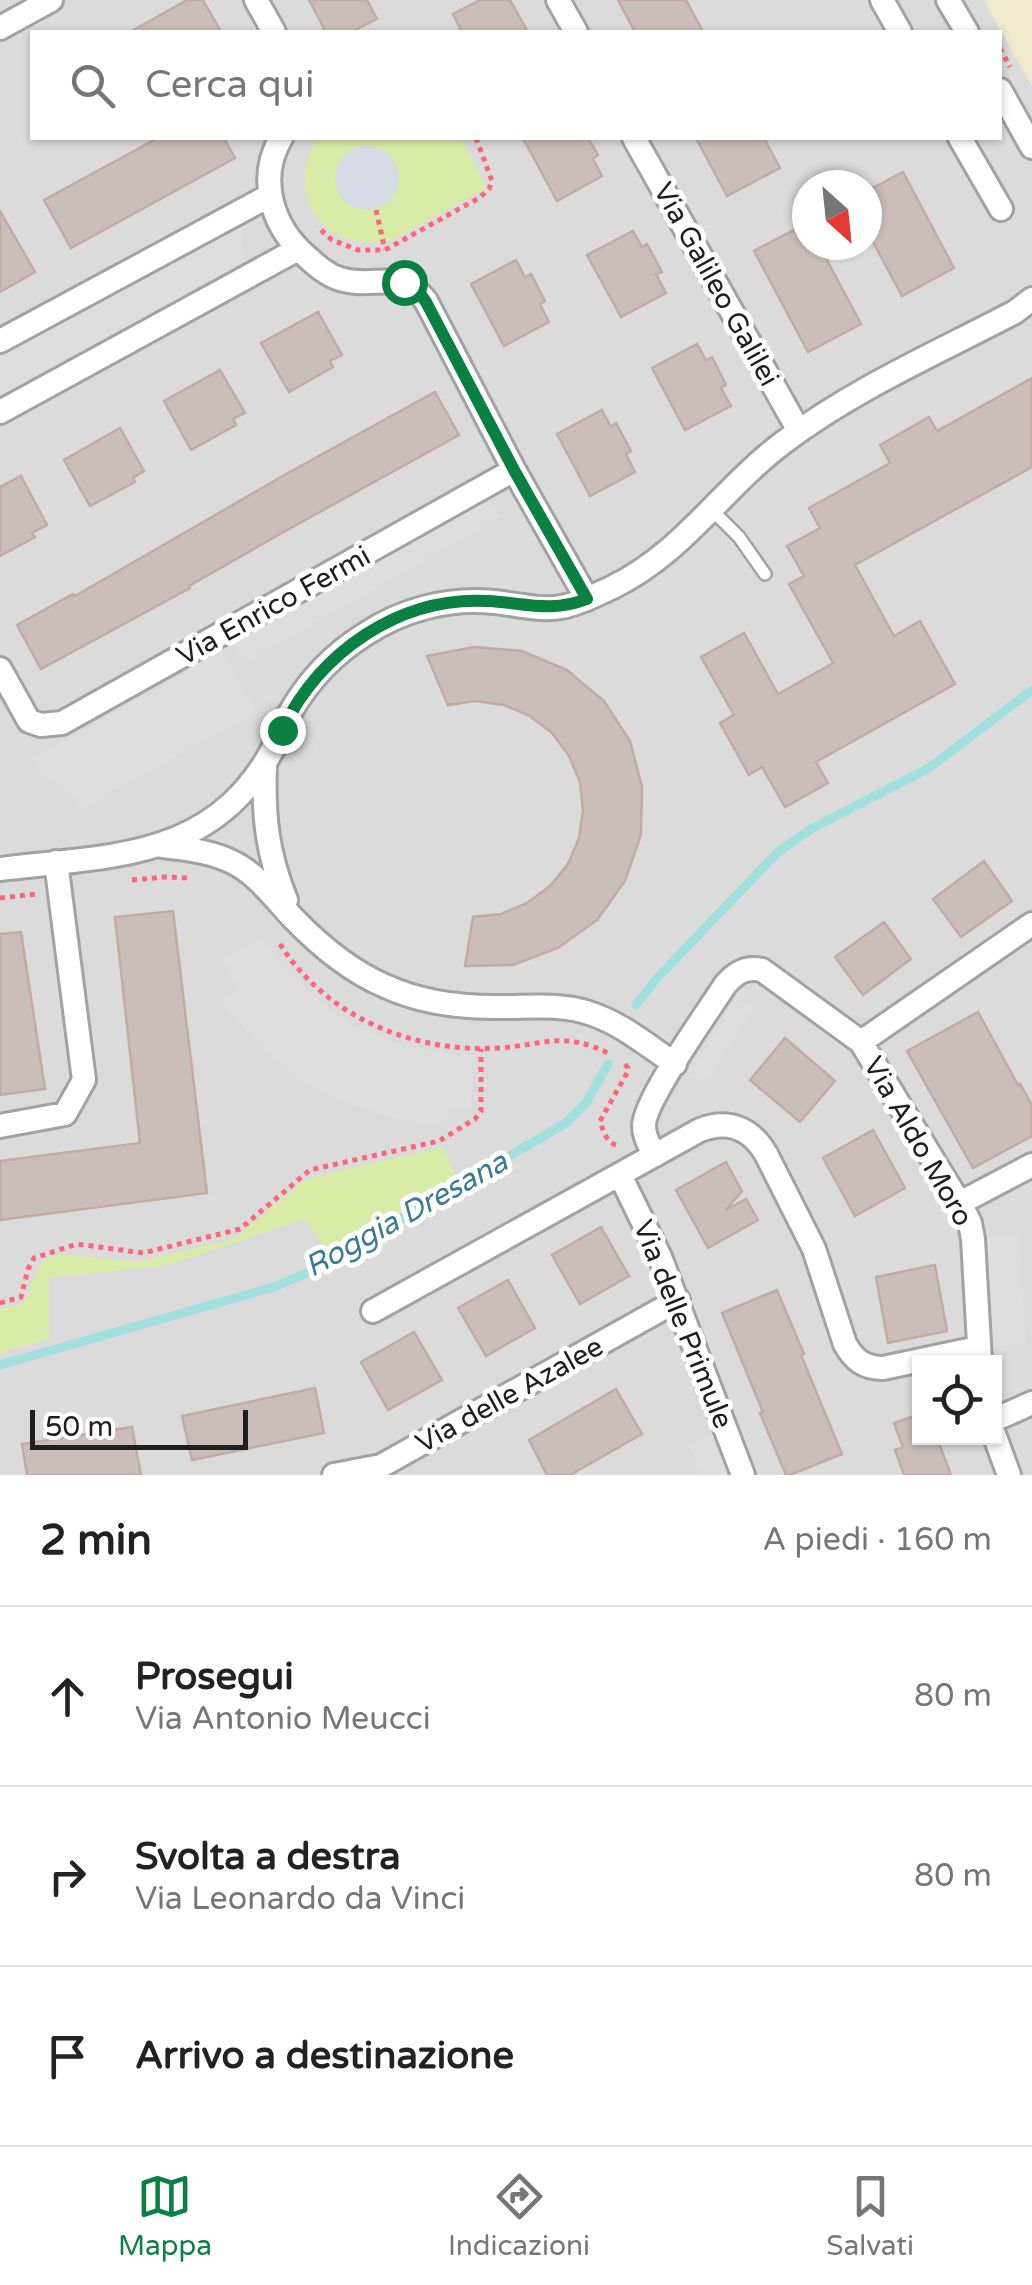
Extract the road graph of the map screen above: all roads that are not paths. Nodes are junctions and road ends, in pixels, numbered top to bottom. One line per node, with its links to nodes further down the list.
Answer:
1 (51, 0): 6 (street)
2 (256, 0): 7 (street)
3 (558, 0): 8 (street)
4 (882, 0): 9 (street)
5 (948, 0): 10 (street)
6 (0, 28)
7 (273, 30)
8 (575, 30)
9 (899, 30)
10 (966, 30)
11 (1002, 94): 15 (street)
12 (279, 140): 16 (street)
13 (635, 140): 22 (street, Via Galileo Galilei)
14 (961, 140): 17 (street)
15 (1032, 147)
16 (270, 196): 18 (street); 20 (street)
17 (1001, 209)
18 (298, 249): 21 (street); 23 (street)
19 (1026, 306): 22 (street)
20 (0, 340)
21 (0, 412)
22 (799, 430): 24 (street)
23 (514, 470): 26 (street); 27 (street, Via Enrico Fermi)
24 (712, 510): 25 (lane); 26 (street)
25 (765, 574)
26 (587, 599): 28 (street)
27 (0, 669)
28 (265, 761): 29 (street); 32 (street)
29 (160, 846): 30 (street); 32 (street)
30 (56, 862): 31 (street); 36 (street)
31 (0, 869)
32 (292, 917): 35 (street)
33 (1032, 924): 34 (street)
34 (862, 1042): 35 (street, Via Aldo Moro); 40 (street, Via Aldo Moro)
35 (675, 1064): 37 (street, Via Aldo Moro)
36 (0, 1126)
37 (655, 1155): 39 (street); 44 (street)
38 (1032, 1165): 40 (street)
39 (620, 1174): 41 (street, Via delle Primule); 42 (street)
40 (960, 1203): 43 (street, Via Aldo Moro)
41 (678, 1300): 48 (street, Via delle Azalee); 50 (street, Via delle Primule)
42 (373, 1311)
43 (979, 1355)
44 (912, 1364)
45 (1032, 1403): 46 (street)
46 (1002, 1416)
47 (998, 1445): 51 (street)
48 (384, 1470): 49 (street, Via delle Azalee)
49 (334, 1475)
50 (743, 1475)
51 (1008, 1475)

